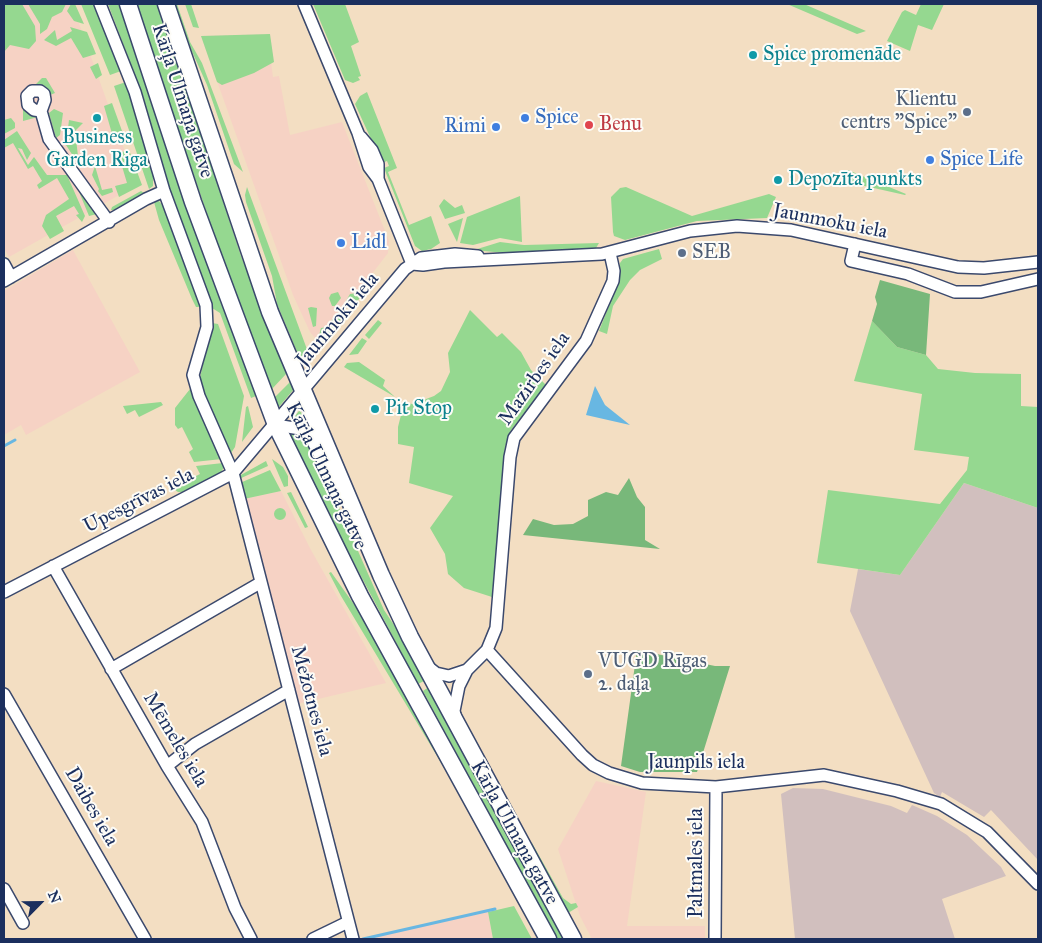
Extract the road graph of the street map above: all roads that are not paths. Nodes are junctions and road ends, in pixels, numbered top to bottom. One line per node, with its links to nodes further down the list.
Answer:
1 (100, 4): 6 (street, Mežotnes iela)
2 (128, 4): 16 (highway, Kārļa Ulmaņa gatve)
3 (166, 4): 15 (highway, Kārļa Ulmaņa gatve)
4 (304, 4): 12 (street)
5 (41, 111): 7 (street)
6 (164, 191): 7 (street); 17 (street, Mežotnes iela)
7 (109, 222): 13 (street)
8 (855, 244): 9 (street, Jaunmoku iela); 10 (street, Jaunmoku iela); 14 (street, Jaunmoku iela)
9 (610, 253): 12 (street, Jaunmoku iela); 22 (street, Mazirbes iela)
10 (1038, 262)
11 (4, 264): 13 (street)
12 (412, 264): 15 (street, Jaunmoku iela)
13 (7, 279)
14 (1038, 280)
15 (303, 390): 16 (street, Jaunmoku iela); 18 (highway, Kārļa Ulmaņa gatve)
16 (276, 425): 17 (street, Upesgrīvas iela); 18 (street); 40 (highway, Kārļa Ulmaņa gatve)
17 (233, 473): 19 (street, Upesgrīvas iela); 20 (street, Mežotnes iela)
18 (345, 489): 23 (highway, Kārļa Ulmaņa gatve)
19 (53, 566): 21 (street, Upesgrīvas iela); 24 (street, Mēmeles iela)
20 (260, 583): 24 (street); 26 (street, Mežotnes iela)
21 (4, 592)
22 (487, 650): 25 (street); 31 (street, Jaunpils iela)
23 (425, 665): 25 (street); 29 (highway, Kārļa Ulmaņa gatve)
24 (111, 668): 30 (street, Mēmeles iela)
25 (467, 670): 29 (street)
26 (289, 690): 30 (street); 34 (street, Mežotnes iela)
27 (4, 694): 28 (street, Daibes iela)
28 (8, 710): 36 (street, Daibes iela)
29 (456, 723): 41 (highway, Kārļa Ulmaņa gatve)
30 (167, 766): 37 (street, Mēmeles iela)
31 (716, 786): 32 (street, Jaunpils iela); 42 (street, Paltmales iela)
32 (1038, 884)
33 (4, 889): 35 (street)
34 (348, 922): 38 (street); 39 (street, Mežotnes iela)
35 (23, 923)
36 (145, 939)
37 (251, 939)
38 (313, 939)
39 (353, 939)
40 (548, 939)
41 (573, 939)
42 (715, 939)

